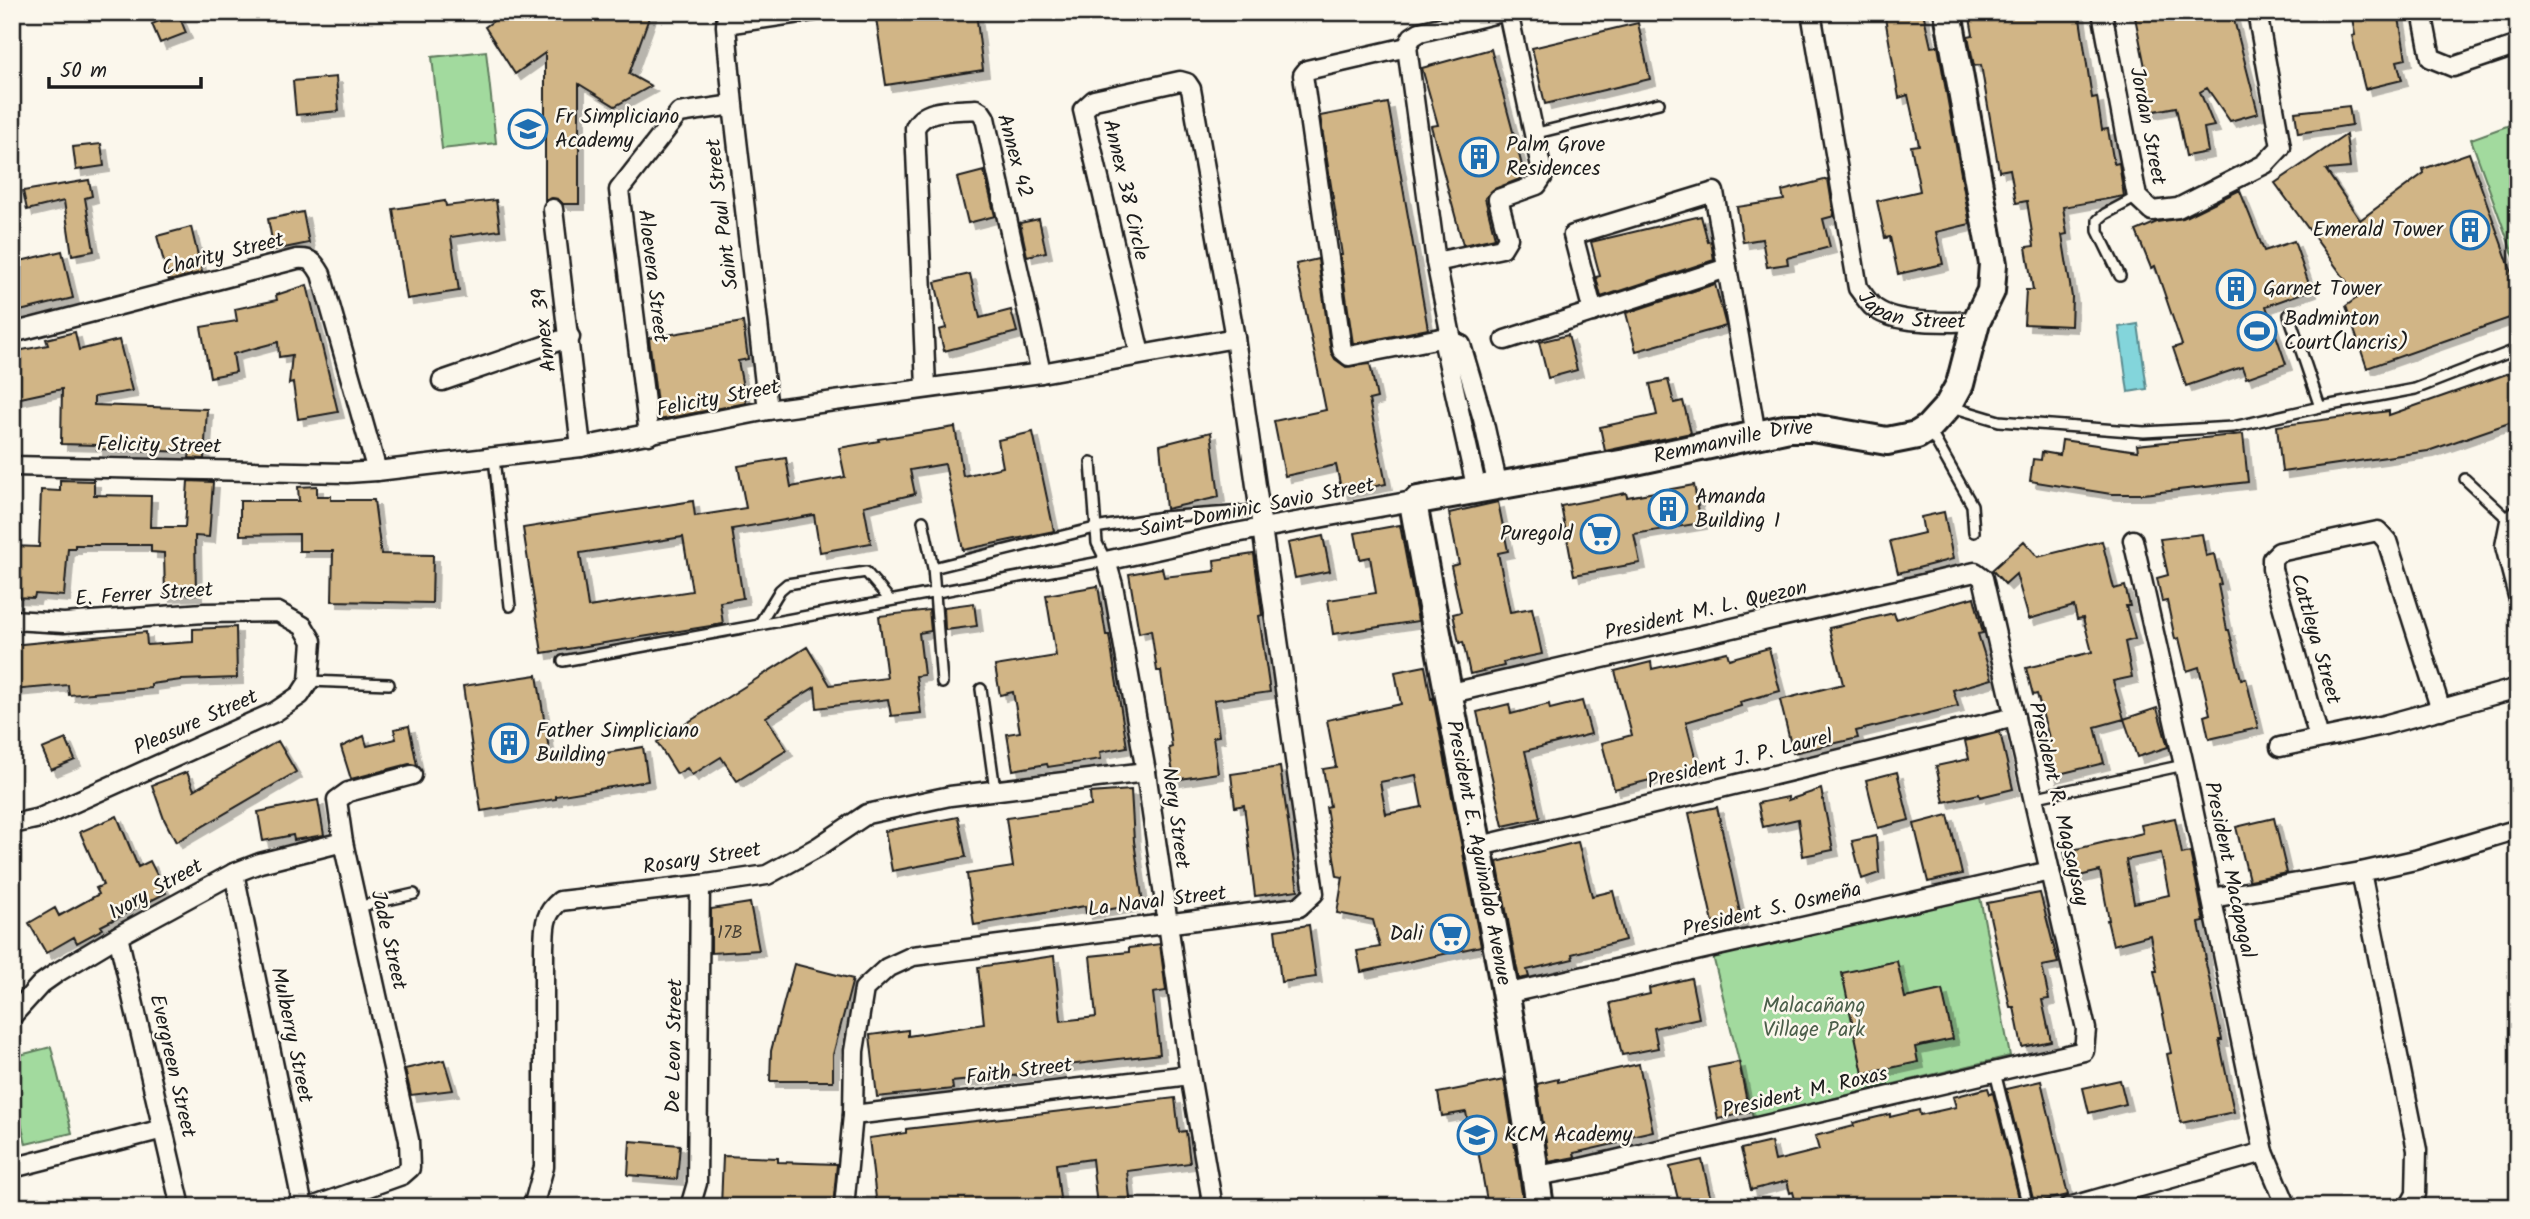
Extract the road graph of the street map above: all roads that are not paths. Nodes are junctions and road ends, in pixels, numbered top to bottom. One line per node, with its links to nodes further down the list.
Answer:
1 (820, 12): 9 (street)
2 (1502, 12): 11 (street)
3 (1508, 12): 14 (street)
4 (1811, 12): 22 (street, Japan Street)
5 (1948, 12): 22 (main road, Japan Street)
6 (2102, 12): 15 (street, Jordan Street)
7 (2257, 12): 15 (street, Jordan Street)
8 (2421, 12): 10 (street)
9 (727, 19): 13 (street, Saint Paul Street)
10 (2518, 45)
11 (1407, 47): 17 (street); 26 (street)
12 (1659, 103): 14 (lane)
13 (733, 105): 37 (street, Saint Paul Street); 39 (street, Aloevera Street)
14 (1533, 134): 17 (street)
15 (2137, 197): 19 (lane)
16 (553, 209): 24 (street, Annex 39)
17 (1436, 262): 26 (street)
18 (1727, 268): 20 (street); 20 (street); 40 (street)
19 (2120, 276)
20 (1593, 312): 27 (street)
21 (2289, 315): 36 (lane)
22 (1976, 322): 35 (main road, Remmanville Drive)
23 (12, 333): 47 (street, Charity Street)
24 (570, 337): 31 (street); 42 (street, Annex 39)
25 (1235, 338): 29 (street, Felicity Street); 29 (street, Annex 38 Circle); 51 (street)
26 (1451, 338): 33 (street); 34 (street)
27 (1505, 340)
28 (2518, 349): 36 (lane)
29 (1140, 355): 30 (street, Felicity Street)
30 (1041, 373): 32 (street, Felicity Street); 32 (street, Annex 42)
31 (442, 381)
32 (926, 387): 37 (street, Felicity Street)
33 (1477, 399): 34 (street); 41 (street)
34 (1459, 405): 43 (street)
35 (1948, 406): 36 (lane); 38 (main road, Remmanville Drive)
36 (2320, 407)
37 (768, 411): 39 (street, Felicity Street)
38 (1928, 428): 40 (main road, Remmanville Drive); 56 (lane)
39 (649, 435): 42 (street, Felicity Street)
40 (1756, 435): 49 (main road, Remmanville Drive)
41 (1488, 443): 43 (street); 49 (street)
42 (581, 447): 44 (street, Felicity Street)
43 (1469, 447): 49 (street)
44 (494, 458): 47 (street, Felicity Street); 65 (lane)
45 (1091, 462): 54 (lane)
46 (12, 466): 47 (street, Felicity Street)
47 (377, 471)
48 (2465, 479): 52 (lane)
49 (1488, 489): 50 (main road, Remmanville Drive)
50 (1418, 500): 55 (street, Saint Dominic Savio Street); 74 (main road, President E. Aguinaldo Avenue)
51 (1258, 510): 54 (lane); 55 (street)
52 (2514, 518): 59 (street)
53 (923, 521): 60 (lane)
54 (1095, 528): 58 (lane); 60 (lane)
55 (1261, 529): 58 (street, Saint Dominic Savio Street); 95 (street, La Naval Street)
56 (1974, 532)
57 (2133, 540): 79 (street, President Macapagal)
58 (1105, 561): 62 (lane); 80 (street, Nery Street)
59 (2514, 565): 63 (street)
60 (933, 568): 62 (lane)
61 (1975, 572): 74 (street, President M. L. Quezon); 76 (street, President R. Magsaysay)
62 (934, 591): 64 (lane); 70 (lane)
63 (2518, 596)
64 (889, 599): 67 (lane); 67 (lane)
65 (510, 606)
66 (12, 620): 69 (street, E. Ferrer Street)
67 (761, 624): 68 (lane)
68 (564, 661)
69 (309, 681): 71 (lane); 84 (street, Pleasure Street)
70 (942, 683)
71 (388, 684)
72 (2518, 688): 75 (street)
73 (981, 689): 82 (lane)
74 (1447, 694): 87 (main road, President E. Aguinaldo Avenue)
75 (2441, 710): 77 (street); 77 (street, Cattleya Street)
76 (2015, 718): 83 (street, President R. Magsaysay); 87 (street, President J. P. Laurel)
77 (2319, 737): 78 (street)
78 (2280, 747)
79 (2184, 765): 83 (lane); 93 (street, President Macapagal)
80 (1146, 772): 82 (street, Rosary Street); 95 (street, Nery Street)
81 (412, 775): 86 (street, Jade Street)
82 (995, 790): 91 (street, Rosary Street)
83 (2032, 798): 88 (street, President R. Magsaysay)
84 (12, 821)
85 (2518, 830): 89 (street)
86 (343, 842): 90 (street, Ivory Street); 94 (street, Jade Street)
87 (1476, 847): 97 (main road, President E. Aguinaldo Avenue)
88 (2049, 871): 97 (street, President S. Osmeña); 99 (street, President R. Magsaysay)
89 (2361, 872): 93 (street); 118 (street)
90 (234, 873): 96 (street, Ivory Street); 108 (street, Mulberry Street)
91 (700, 885): 110 (street, Rosary Street); 111 (street, De Leon Street)
92 (414, 894): 94 (lane)
93 (2211, 898): 104 (street, President Macapagal)
94 (357, 907): 109 (street, Jade Street)
95 (1168, 923): 101 (street, Nery Street); 102 (street, La Naval Street)
96 (118, 936): 98 (street, Ivory Street); 103 (street, Evergreen Street)
97 (1505, 994): 106 (main road, President E. Aguinaldo Avenue)
98 (12, 1016)
99 (2084, 1051): 100 (street, President M. Roxas)
100 (1995, 1072): 106 (street, President M. Roxas); 115 (lane)
101 (1190, 1075): 102 (street, Faith Street); 113 (street, Nery Street)
102 (853, 1115): 112 (street, La Naval Street)
103 (163, 1129): 105 (street); 107 (street, Evergreen Street)
104 (2264, 1152): 116 (street); 117 (street, President Macapagal)
105 (12, 1165)
106 (1536, 1176): 114 (main road, President E. Aguinaldo Avenue)
107 (181, 1207)
108 (303, 1207)
109 (312, 1207)
110 (533, 1207)
111 (690, 1207)
112 (844, 1207)
113 (1213, 1207)
114 (1540, 1207)
115 (2028, 1207)
116 (2069, 1207)
117 (2287, 1207)
118 (2409, 1207)

